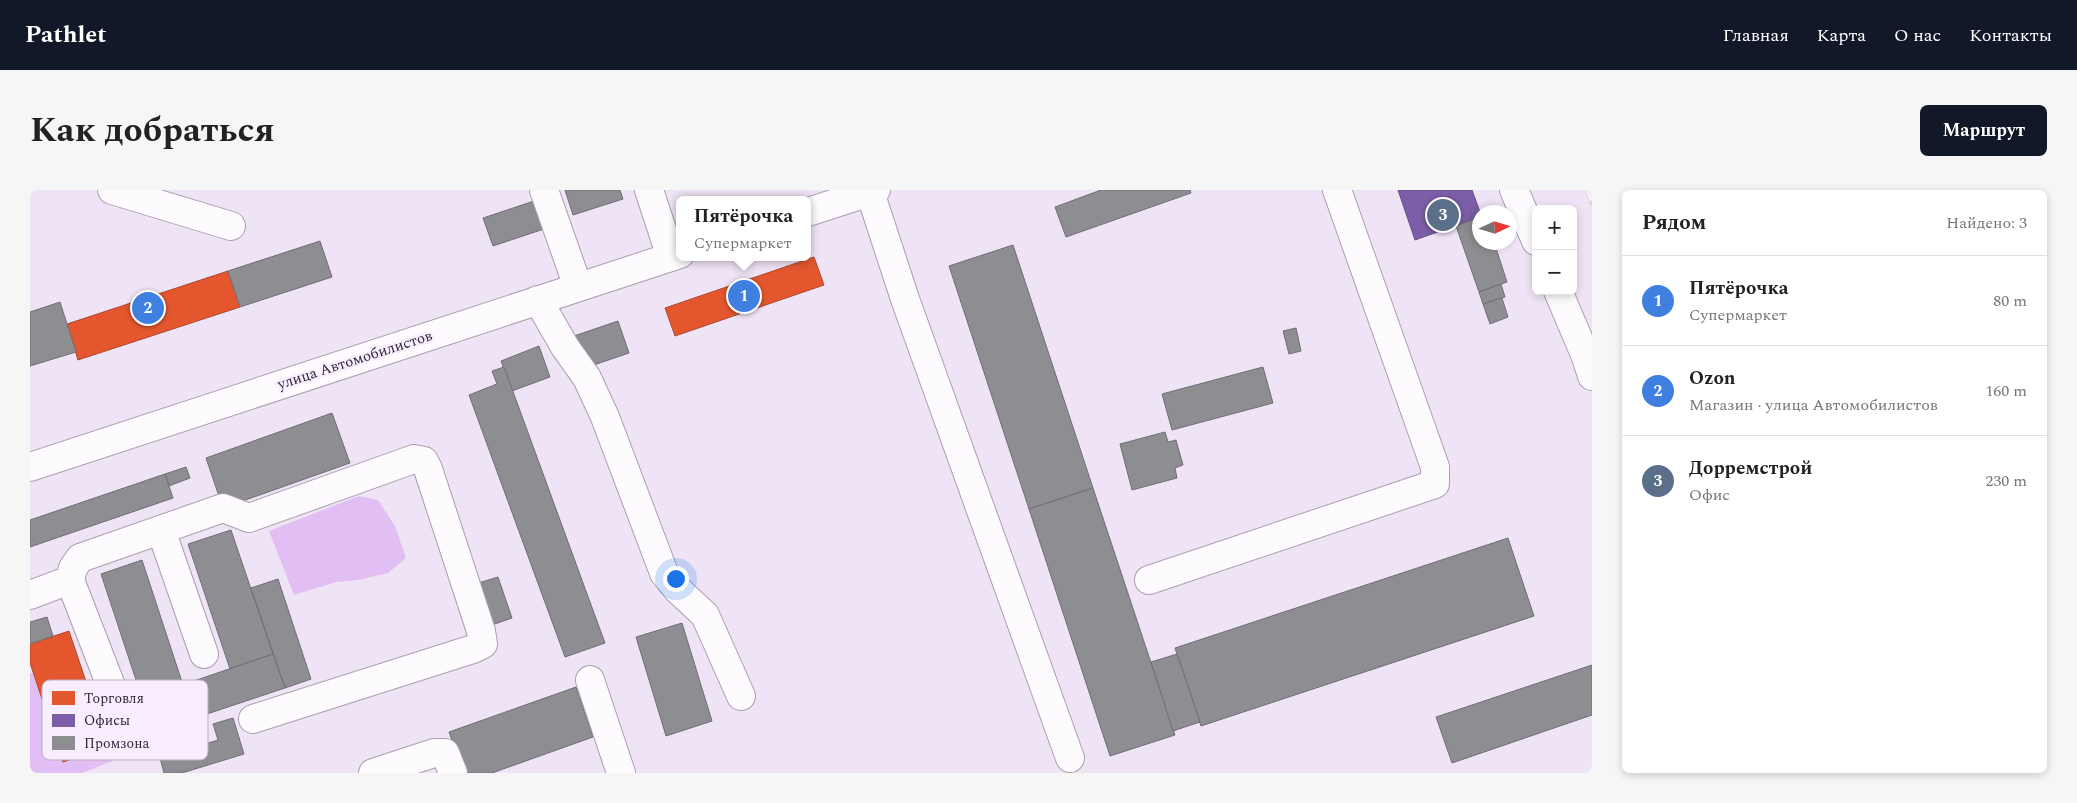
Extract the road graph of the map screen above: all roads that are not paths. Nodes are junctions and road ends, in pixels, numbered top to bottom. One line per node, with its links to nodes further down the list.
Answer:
1 (112, 190): 8 (street)
2 (544, 190): 11 (street)
3 (649, 190): 10 (street)
4 (1337, 190): 18 (street)
5 (1514, 190): 9 (street)
6 (873, 191): 7 (street); 25 (street)
7 (811, 211)
8 (231, 226)
9 (1532, 232)
10 (676, 255): 11 (street, улица Автомобилистов)
11 (578, 287): 13 (street, улица Автомобилистов)
12 (1560, 295): 14 (street)
13 (538, 300): 15 (street, улица Автомобилистов); 23 (street)
14 (1592, 376)
15 (30, 467)
16 (161, 530): 17 (street); 20 (street); 24 (street)
17 (70, 580): 19 (street); 21 (street)
18 (1149, 580)
19 (30, 595)
20 (204, 654)
21 (109, 680)
22 (590, 680): 28 (street)
23 (742, 696)
24 (253, 719)
25 (1070, 758)
26 (373, 773): 27 (street)
27 (453, 773)
28 (620, 773)

